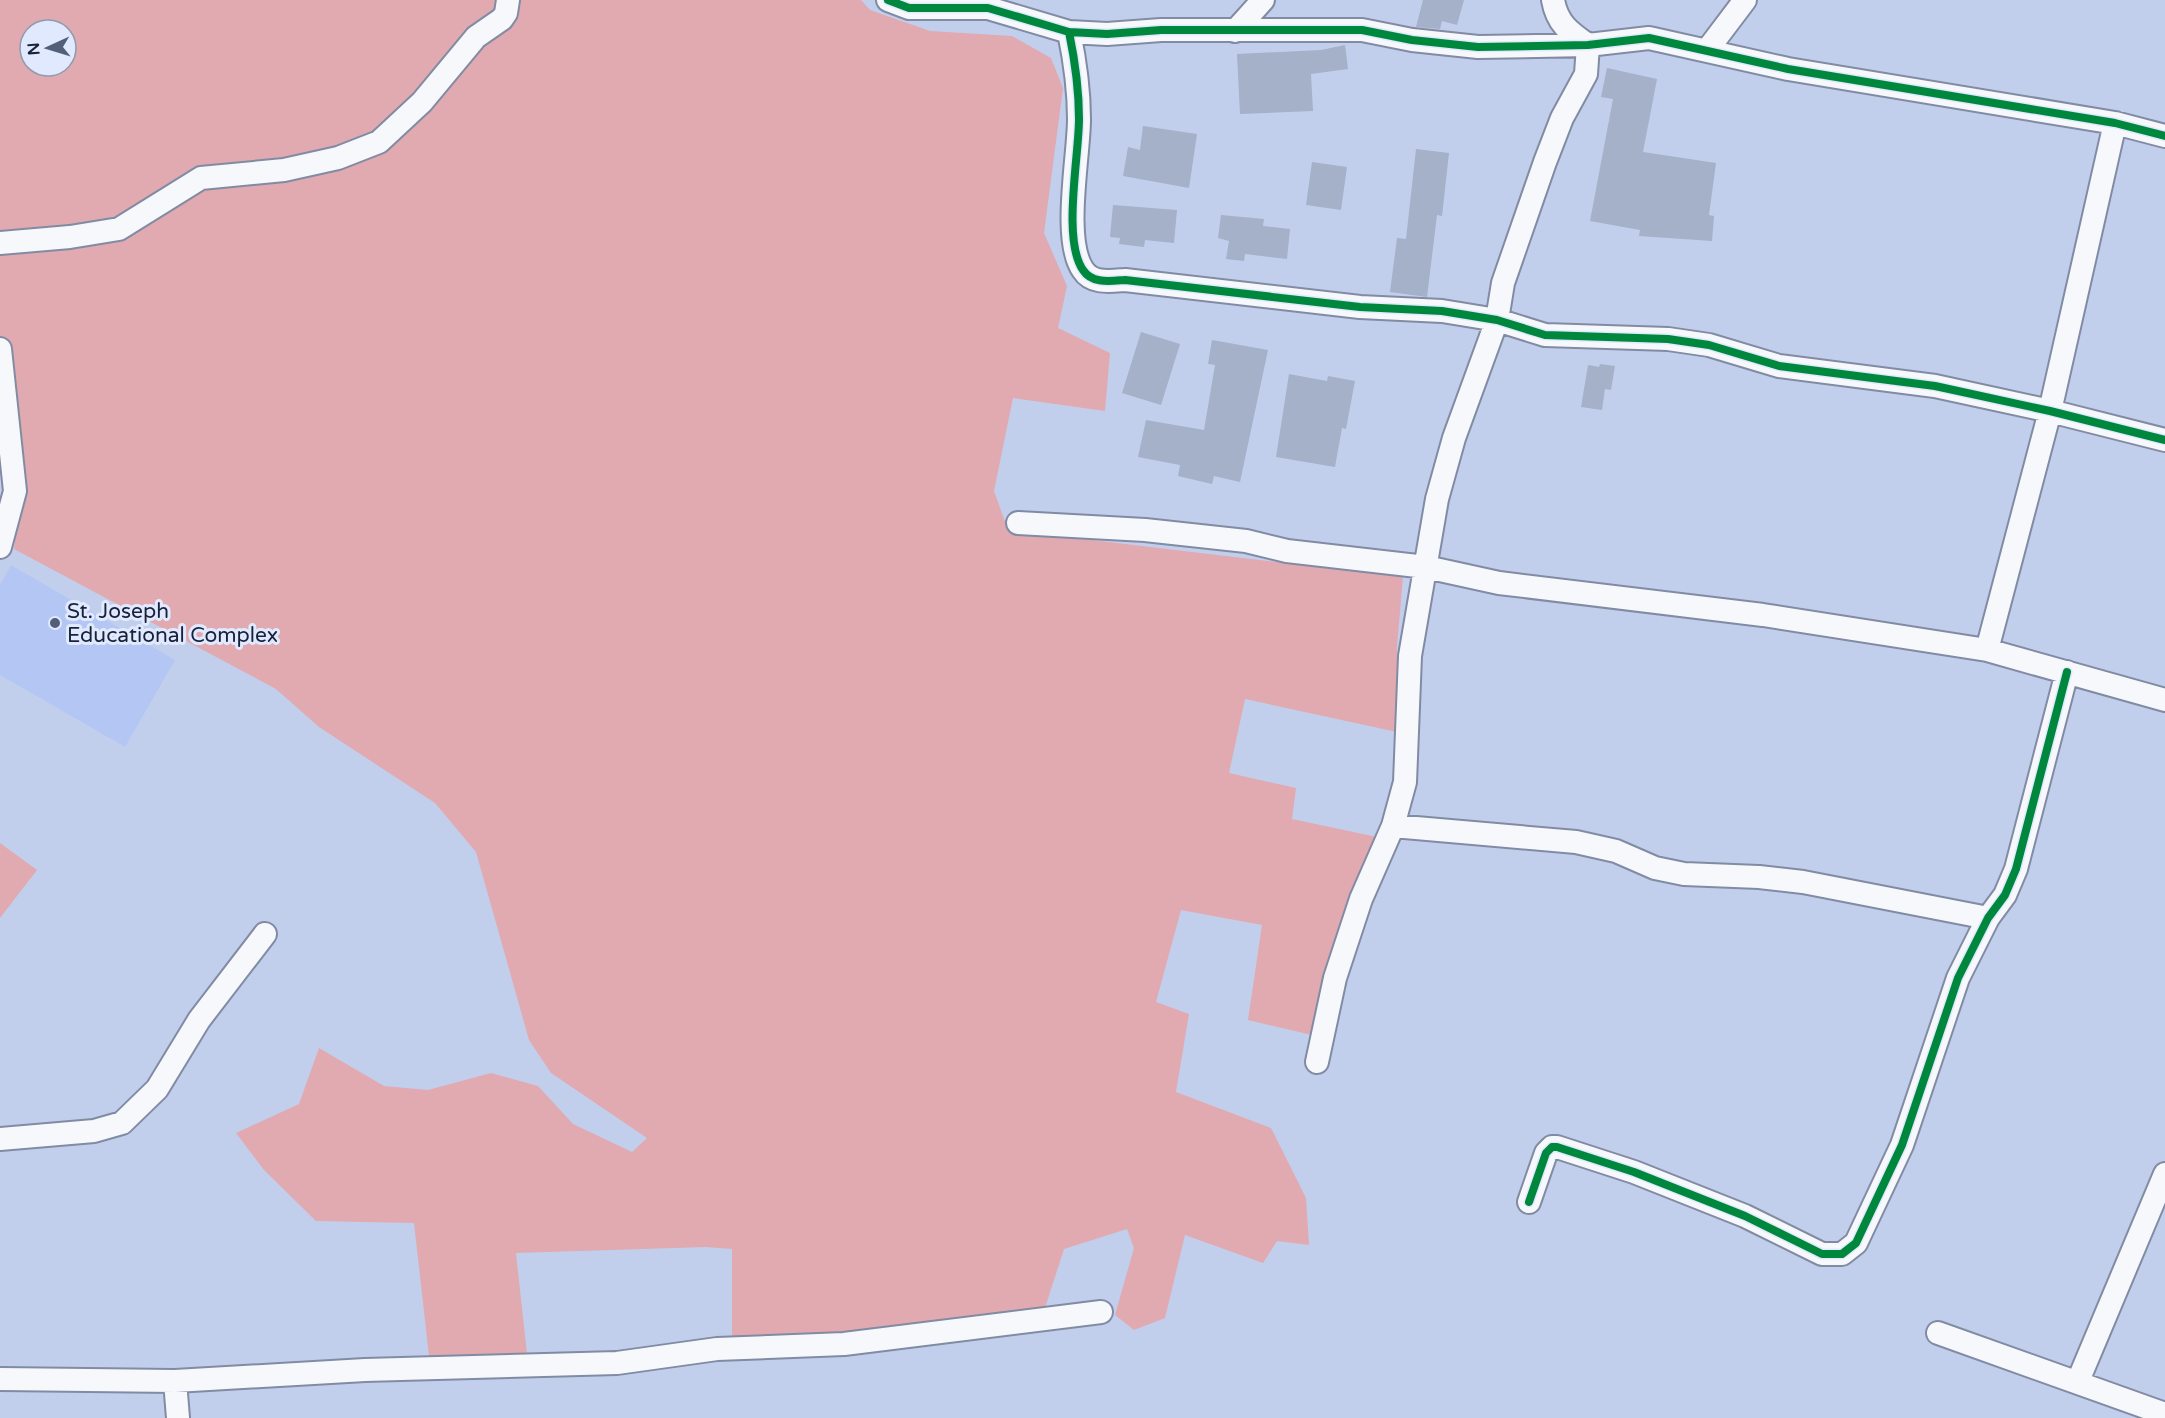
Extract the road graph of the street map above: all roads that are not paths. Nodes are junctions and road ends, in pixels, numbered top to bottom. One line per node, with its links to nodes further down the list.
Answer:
1 (507, 0): 14 (street)
2 (888, 0): 6 (street)
3 (1265, 0): 7 (street); 8 (street)
4 (1553, 0): 10 (street)
5 (1745, 0): 11 (street)
6 (990, 4): 9 (street)
7 (1279, 30): 8 (street); 10 (street)
8 (1235, 31): 9 (street)
9 (1070, 32): 15 (street)
10 (1588, 45): 11 (street); 15 (street)
11 (1708, 49): 12 (street)
12 (2115, 123): 13 (street); 17 (street)
13 (2165, 136)
14 (0, 243)
15 (1497, 320): 17 (street); 21 (street)
16 (0, 349): 20 (street)
17 (2050, 411): 18 (street); 22 (street)
18 (2165, 440)
19 (1018, 523): 21 (street)
20 (0, 547)
21 (1426, 567): 22 (street); 25 (street)
22 (1988, 650): 23 (street)
23 (2067, 672): 24 (street); 26 (street)
24 (2165, 700)
25 (1393, 826): 26 (street); 28 (street)
26 (1988, 918): 31 (street)
27 (265, 934): 29 (street)
28 (1317, 1062)
29 (0, 1139)
30 (2165, 1174): 36 (street)
31 (1529, 1202)
32 (1101, 1312): 35 (street)
33 (1938, 1333): 36 (street)
34 (0, 1379): 35 (street)
35 (175, 1381): 38 (street)
36 (2078, 1381): 37 (street)
37 (2165, 1414)
38 (178, 1418)

